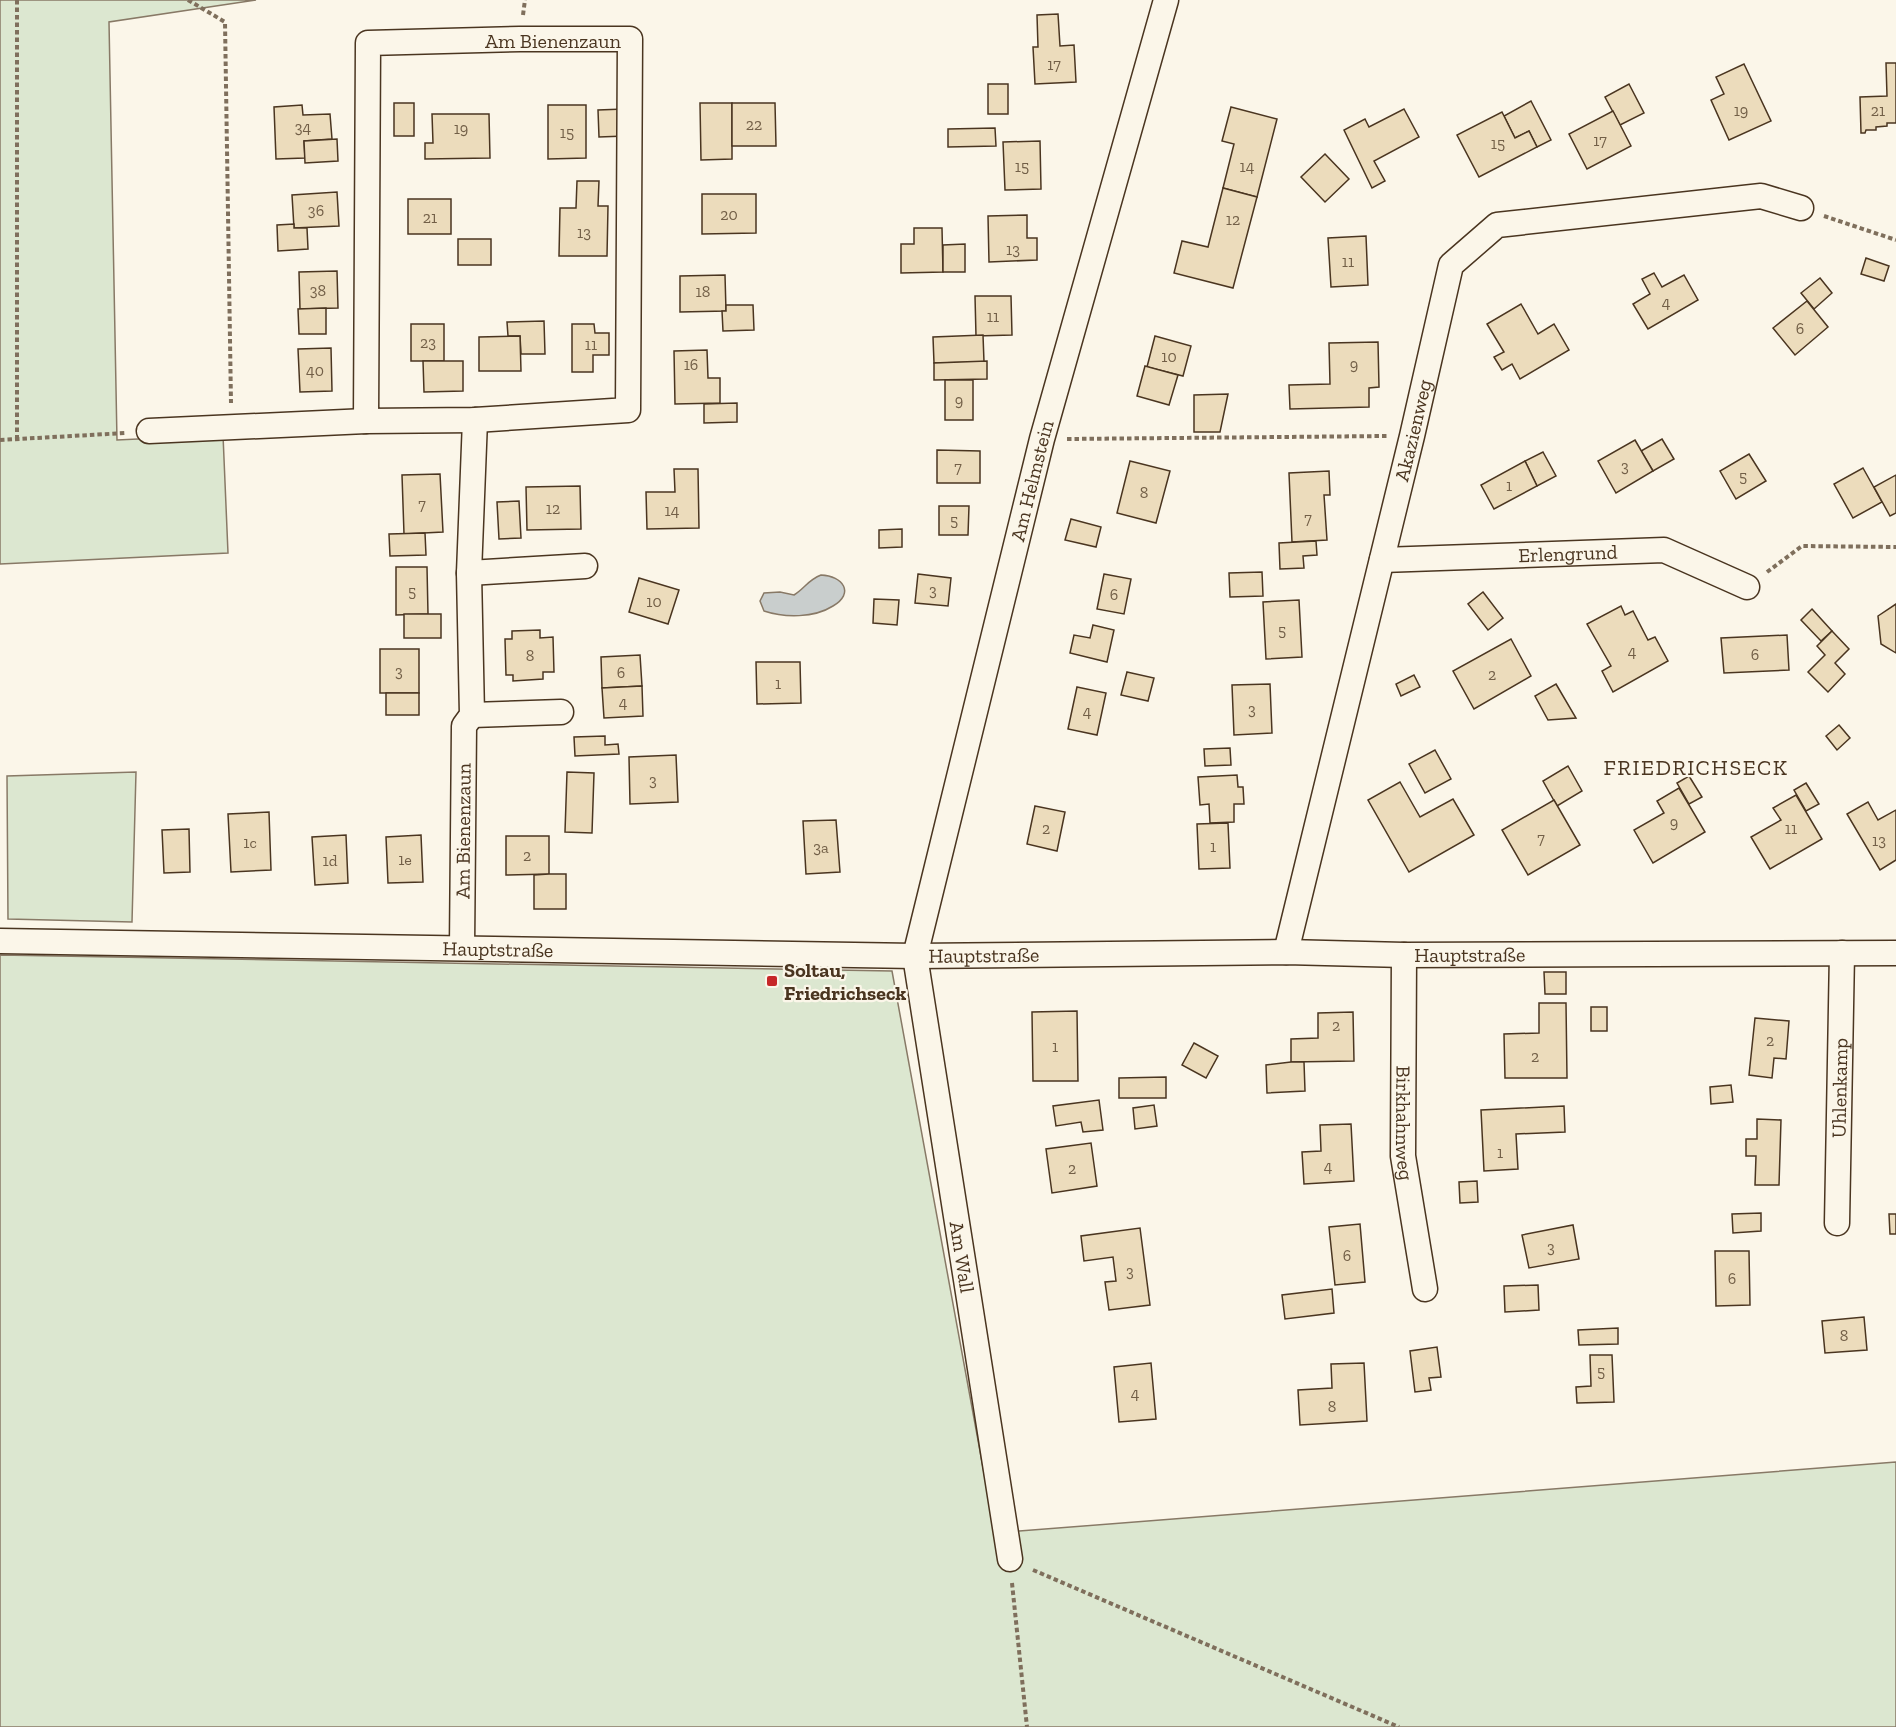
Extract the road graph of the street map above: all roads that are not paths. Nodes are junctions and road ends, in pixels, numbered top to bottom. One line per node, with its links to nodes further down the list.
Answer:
1 (1165, 5): 18 (street, Am Helmstein)
2 (1801, 208): 6 (street, Akazienweg)
3 (475, 420): 4 (street, Am Bienenzaun); 4 (street, Am Bienenzaun); 8 (street, Am Bienenzaun)
4 (366, 421): 5 (street, Am Bienenzaun)
5 (149, 431)
6 (1382, 560): 9 (street, Erlengrund); 14 (street, Akazienweg)
7 (585, 566): 8 (street)
8 (469, 573): 11 (street, Am Bienenzaun)
9 (1747, 586)
10 (561, 712): 11 (street)
11 (472, 715): 13 (street, Am Bienenzaun)
12 (0, 941): 13 (street, Hauptstraße)
13 (462, 948): 18 (street, Hauptstraße)
14 (1287, 952): 17 (street, Hauptstraße); 18 (street, Hauptstraße)
15 (1842, 953): 16 (street, Hauptstraße); 17 (street, Hauptstraße); 19 (street, Uhlenkamp)
16 (1896, 953)
17 (1404, 954): 20 (street, Birkhahnweg)
18 (915, 956): 21 (street, Am Wall)
19 (1837, 1223)
20 (1425, 1289)
21 (1010, 1559)

